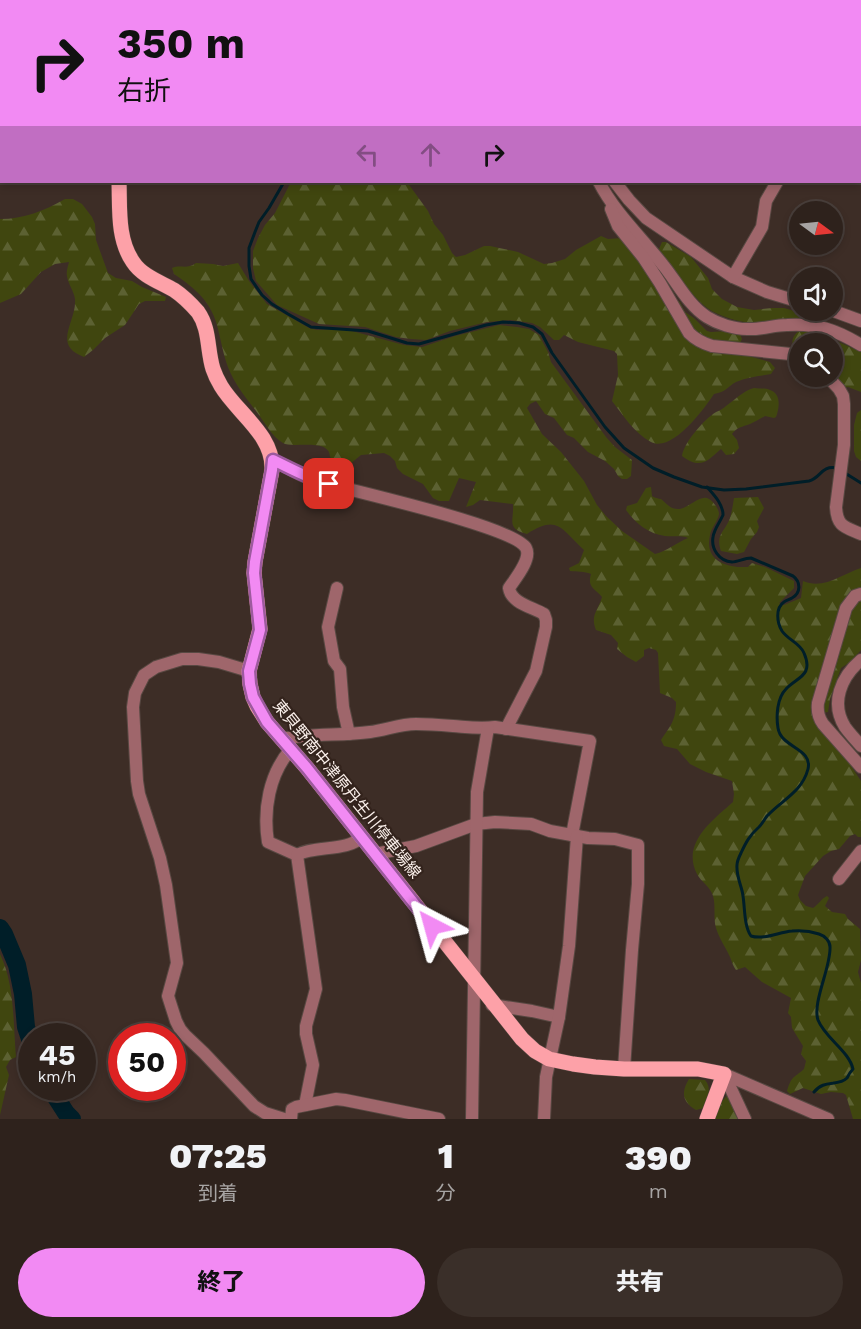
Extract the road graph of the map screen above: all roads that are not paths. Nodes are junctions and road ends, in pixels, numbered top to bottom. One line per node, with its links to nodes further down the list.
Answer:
1 (119, 183): 13 (main road)
2 (600, 183): 5 (street)
3 (618, 183): 6 (street)
4 (776, 183): 6 (street)
5 (605, 194): 10 (street); 11 (street)
6 (733, 277): 7 (street)
7 (789, 299)
8 (843, 314): 9 (street)
9 (861, 321)
10 (861, 345)
11 (789, 354)
12 (837, 387): 14 (street)
13 (273, 460): 18 (main road, 東貝野南中津原丹生川停車場線); 20 (street)
14 (861, 534)
15 (337, 588): 21 (street)
16 (861, 594): 24 (street)
17 (861, 660): 23 (street)
18 (249, 671): 22 (main road, 東貝野南中津原丹生川停車場線); 40 (street)
19 (488, 728): 20 (street); 21 (street); 25 (street)
20 (506, 729): 26 (street)
21 (349, 734): 22 (street)
22 (287, 744): 27 (main road, 東貝野南中津原丹生川停車場線); 30 (street)
23 (861, 746)
24 (861, 766)
25 (476, 824): 26 (street); 29 (street); 32 (street)
26 (575, 836): 35 (street); 37 (street)
27 (361, 837): 29 (main road, 東貝野南中津原丹生川停車場線); 30 (street)
28 (861, 851): 31 (street)
29 (375, 854): 32 (main road, 東貝野南中津原丹生川停車場線)
30 (297, 855): 39 (street)
31 (839, 879)
32 (475, 980): 33 (street); 34 (main road, 東貝野南中津原丹生川停車場線)
33 (474, 1000): 34 (street); 43 (street)
34 (495, 1006): 35 (street); 36 (main road, 東貝野南中津原丹生川停車場線)
35 (559, 1017): 36 (street)
36 (549, 1059): 37 (main road, 東貝野南中津原丹生川停車場線); 44 (street)
37 (624, 1069): 38 (main road, 東貝野南中津原丹生川停車場線)
38 (724, 1074): 45 (main road); 46 (street); 47 (street)
39 (305, 1105): 41 (street); 42 (street)
40 (284, 1119)
41 (291, 1119)
42 (439, 1119)
43 (472, 1119)
44 (544, 1119)
45 (706, 1119)
46 (745, 1119)
47 (828, 1119)

